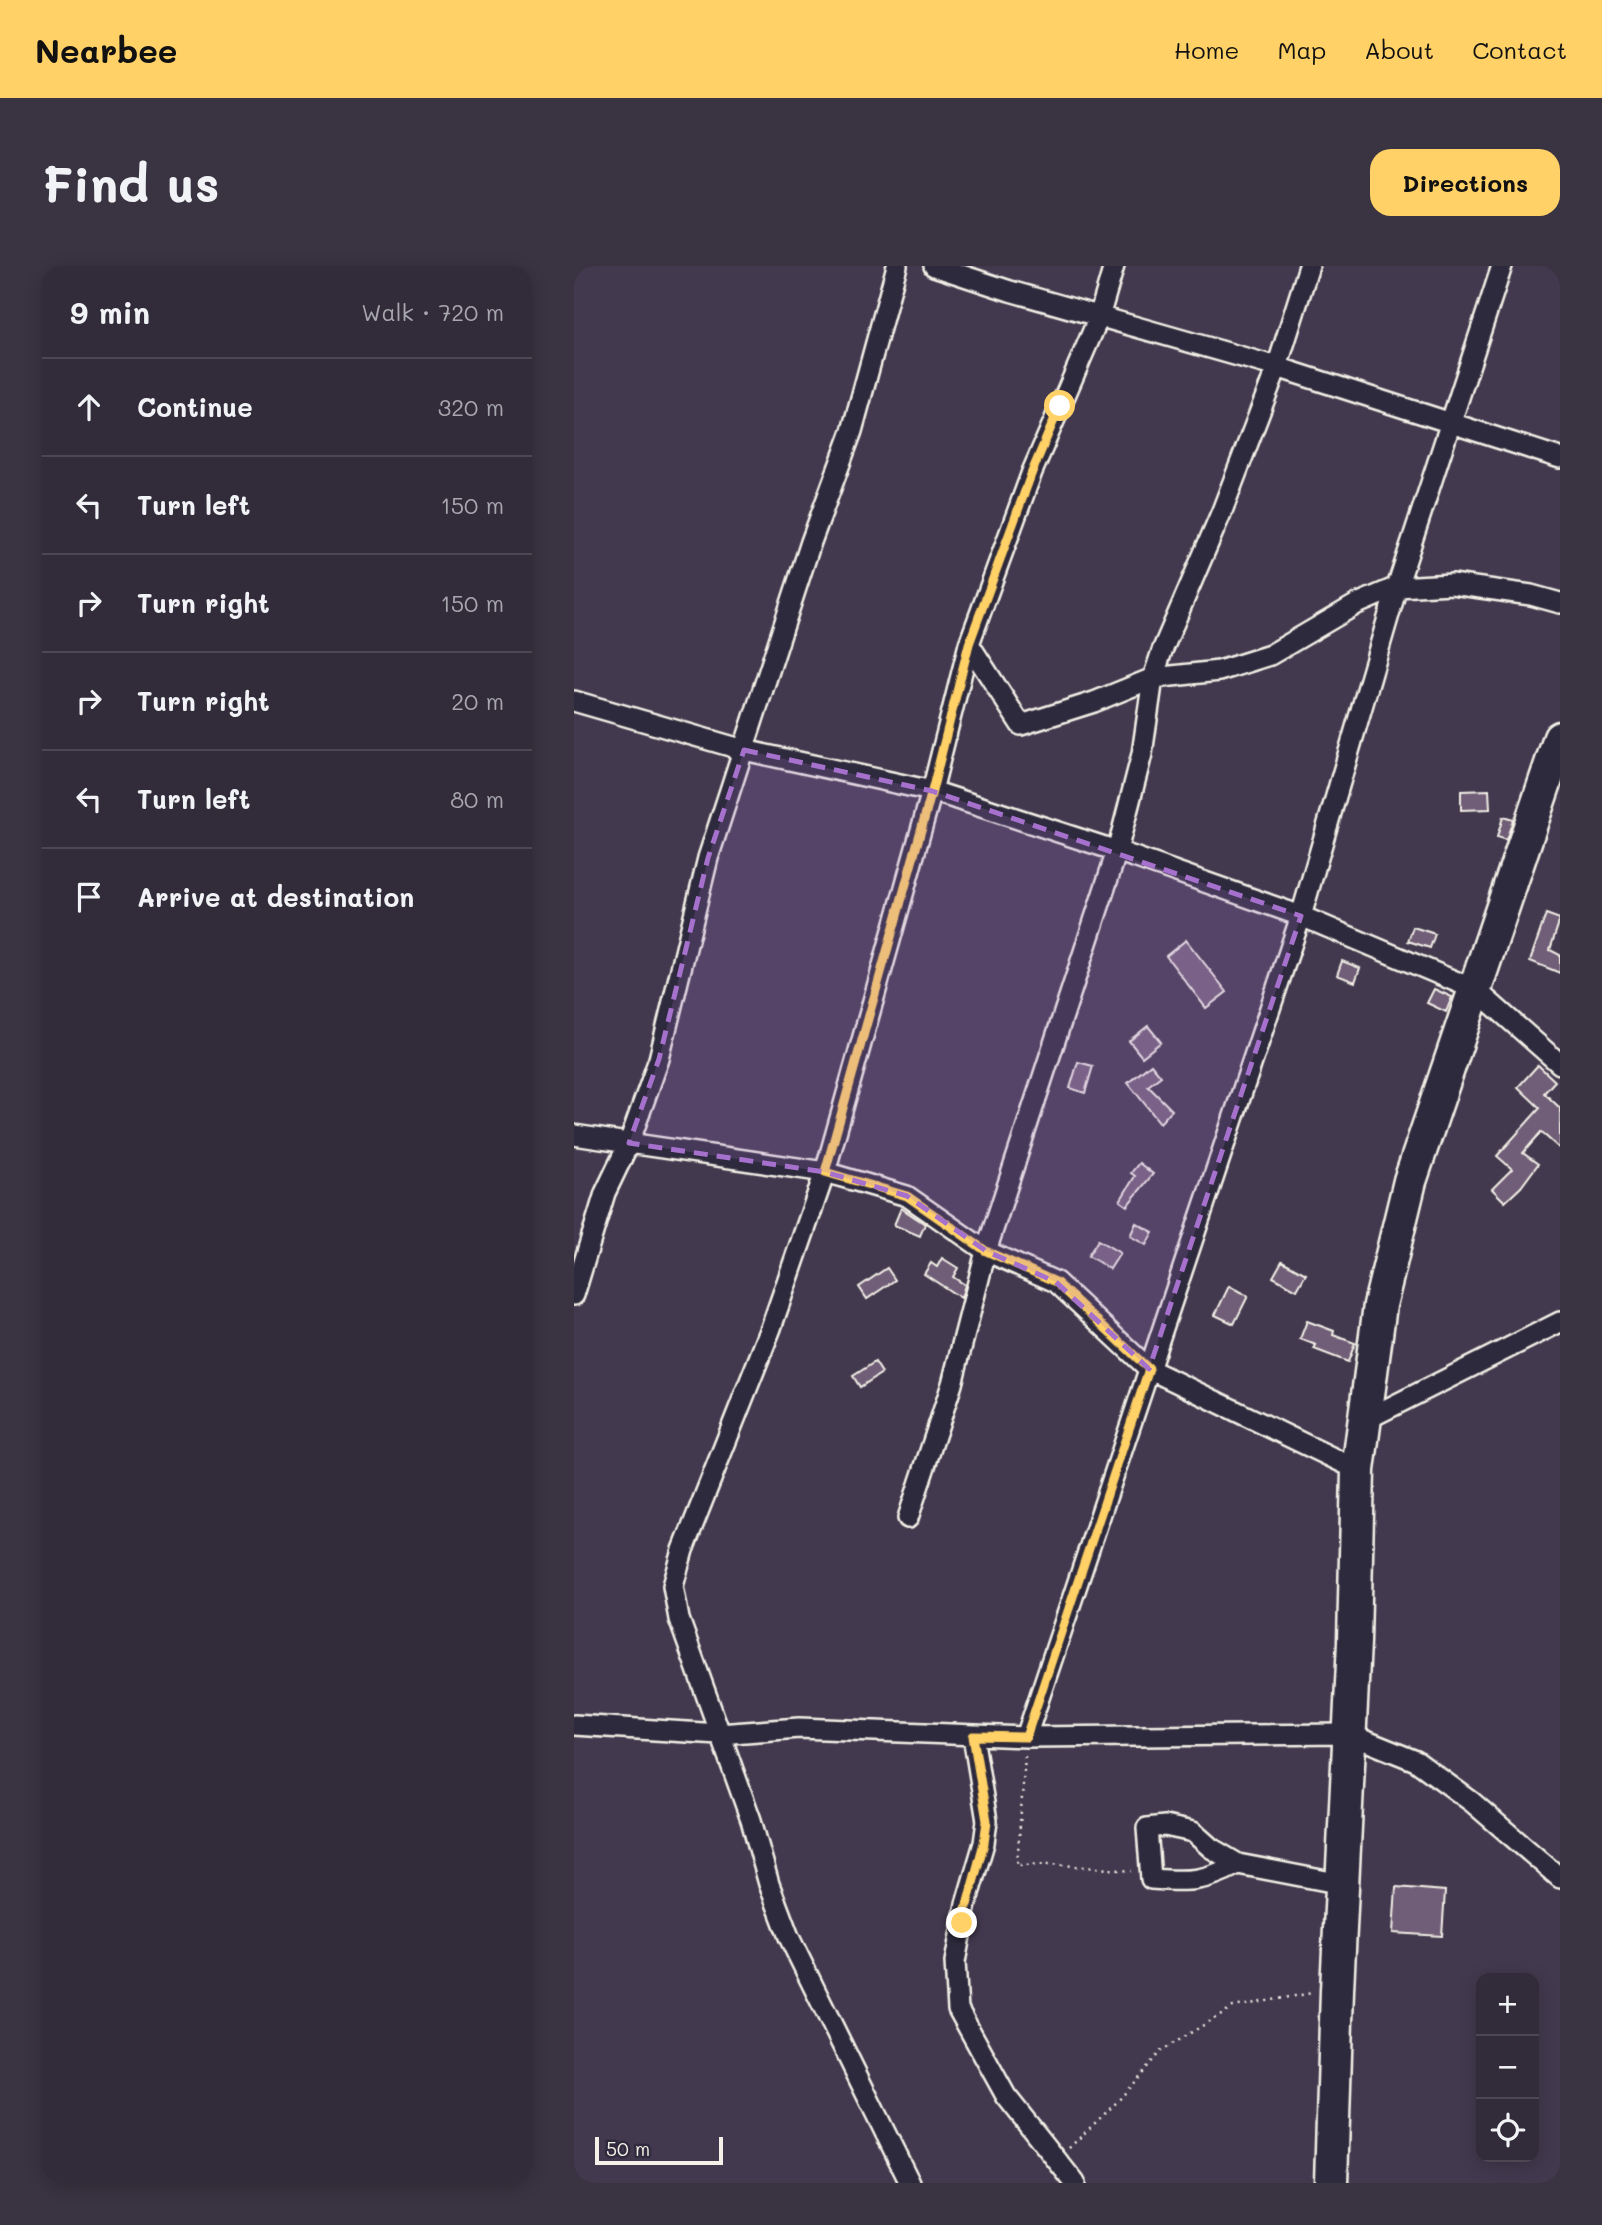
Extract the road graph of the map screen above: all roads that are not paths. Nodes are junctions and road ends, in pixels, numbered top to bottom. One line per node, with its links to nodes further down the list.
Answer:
1 (897, 266): 16 (street)
2 (934, 266): 6 (street)
3 (1114, 266): 6 (street)
4 (1310, 266): 7 (street)
5 (1502, 266): 8 (street)
6 (1098, 317): 7 (street); 12 (street)
7 (1277, 367): 8 (street); 13 (street)
8 (1450, 424): 9 (street); 10 (street)
9 (1560, 458)
10 (1397, 587): 11 (street); 13 (street); 19 (street)
11 (1560, 603)
12 (969, 644): 13 (street); 17 (street)
13 (1153, 678): 18 (street)
14 (574, 701): 16 (street)
15 (1560, 738): 20 (highway)
16 (744, 750): 17 (street); 23 (street)
17 (932, 791): 18 (street); 24 (street)
18 (1117, 851): 19 (street); 25 (street)
19 (1301, 916): 20 (street); 28 (street)
20 (1476, 990): 21 (street); 29 (highway)
21 (1560, 1064)
22 (574, 1135): 23 (street)
23 (629, 1143): 24 (street); 26 (street)
24 (825, 1172): 25 (street); 33 (street)
25 (986, 1251): 28 (street); 31 (street)
26 (574, 1295)
27 (1560, 1322): 29 (street)
28 (1149, 1369): 30 (street); 36 (street)
29 (1363, 1420): 30 (highway)
30 (1358, 1470): 34 (highway)
31 (908, 1518)
32 (574, 1725): 33 (street)
33 (719, 1734): 35 (street); 40 (street)
34 (1349, 1734): 36 (street); 38 (street); 39 (highway)
35 (973, 1736): 36 (street); 41 (street)
36 (1026, 1737)
37 (1238, 1864): 37 (street); 39 (street)
38 (1560, 1878)
39 (1342, 1884): 42 (highway)
40 (910, 2183)
41 (1075, 2183)
42 (1331, 2183)

